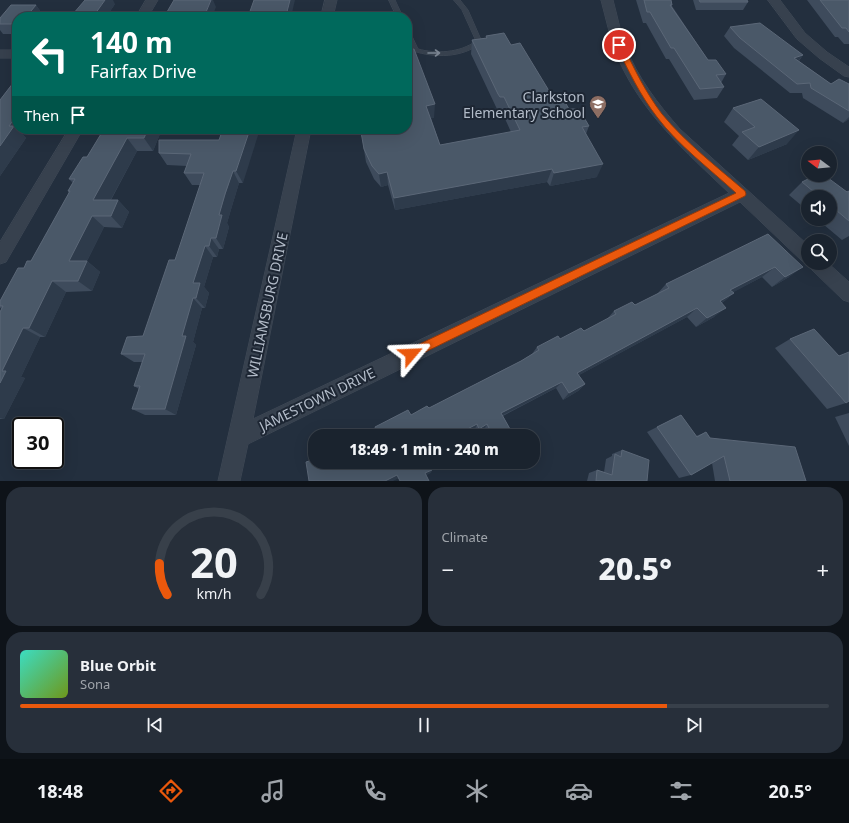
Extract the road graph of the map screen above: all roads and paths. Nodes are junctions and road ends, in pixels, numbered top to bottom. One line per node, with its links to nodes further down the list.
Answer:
1 (152, 0): 7 (street)
2 (331, 0): 8 (street)
3 (392, 0): 9 (lane)
4 (457, 0): 10 (lane, one-way to 4)
5 (607, 0): 16 (street)
6 (774, 0): 13 (street)
7 (145, 12)
8 (328, 12)
9 (398, 12)
10 (412, 43)
11 (0, 54): 12 (street)
12 (12, 54)
13 (849, 74)
14 (73, 134): 18 (street)
15 (303, 134): 21 (street, WILLIAMSBURG DRIVE)
16 (742, 194): 17 (street); 21 (street, JAMESTOWN DRIVE)
17 (801, 249)
18 (0, 257)
19 (823, 270): 20 (street)
20 (849, 294)
21 (239, 437): 22 (street, WILLIAMSBURG DRIVE)
22 (229, 481)

